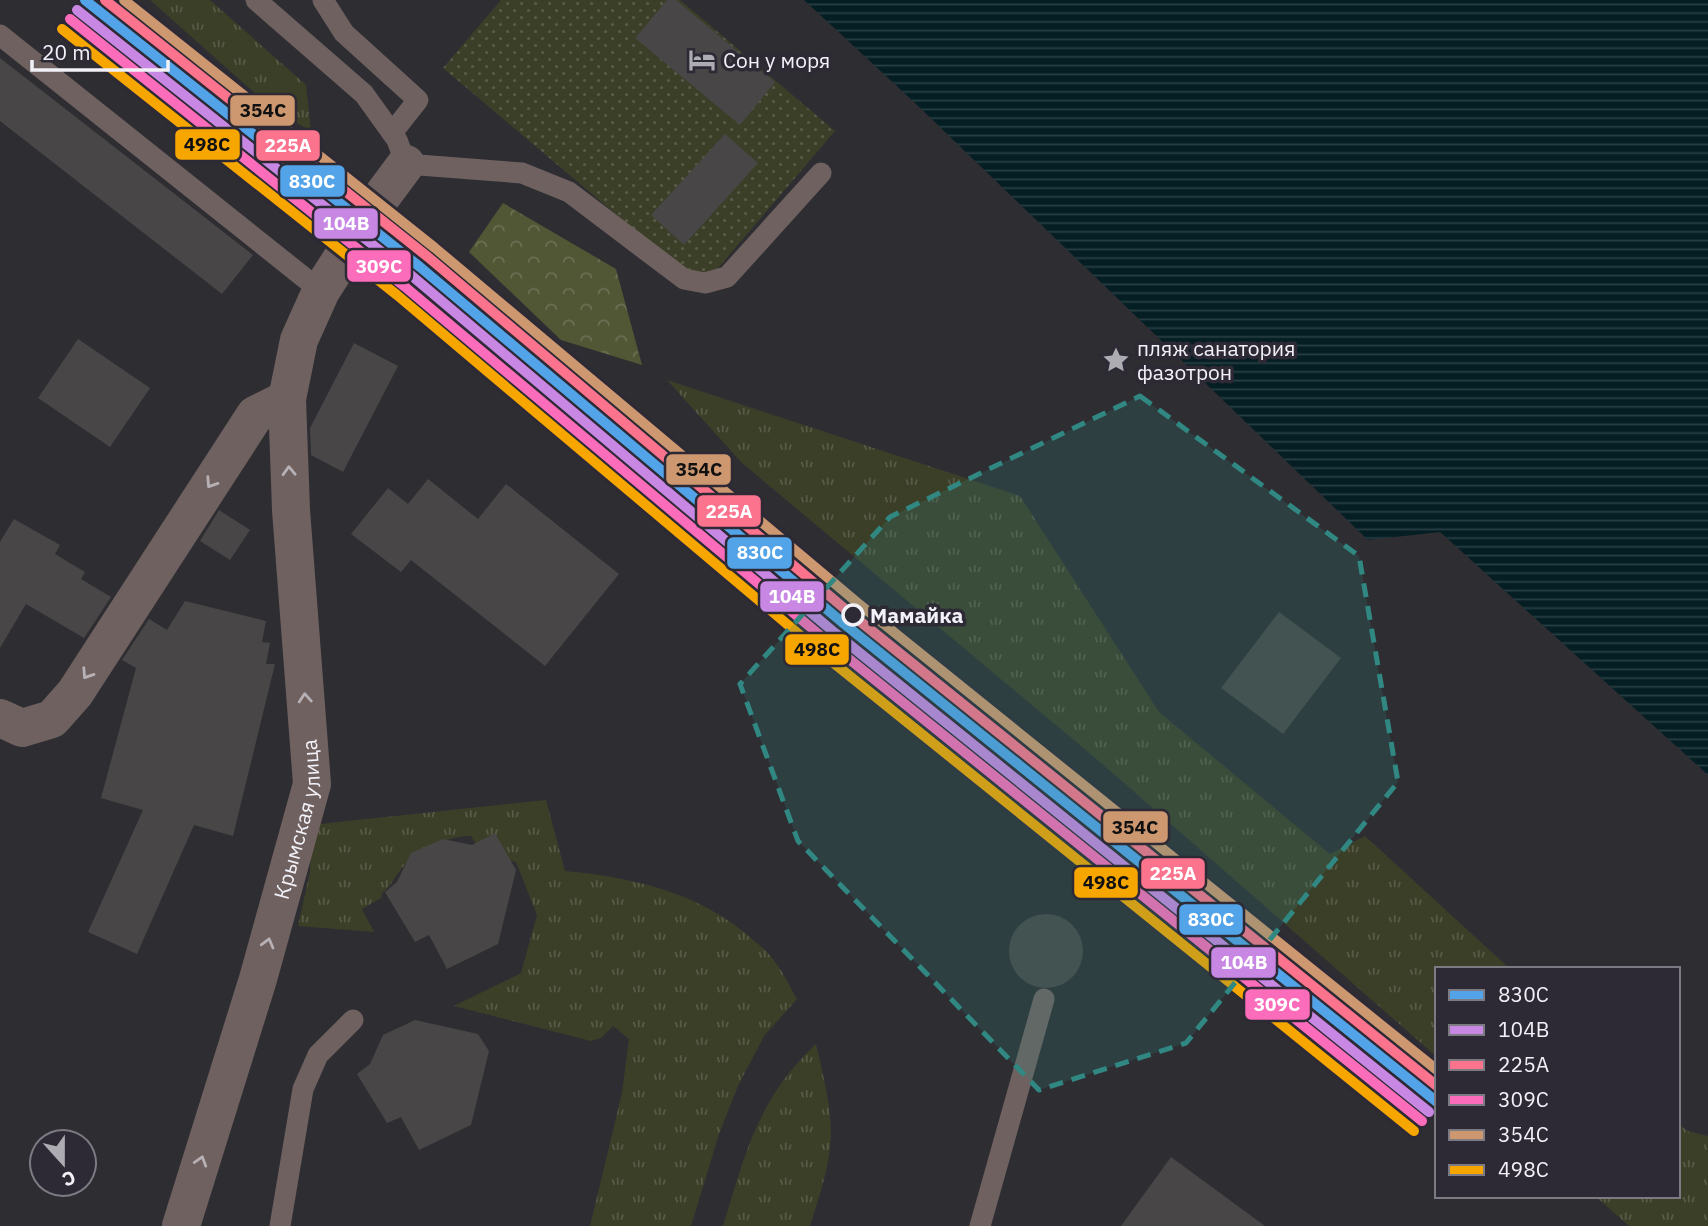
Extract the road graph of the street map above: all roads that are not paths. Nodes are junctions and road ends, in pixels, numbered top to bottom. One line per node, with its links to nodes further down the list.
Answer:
1 (256, 0): 4 (lane)
2 (323, 0): 4 (lane)
3 (0, 36): 6 (lane)
4 (399, 149): 5 (lane); 6 (street, Крымская улица)
5 (821, 173)
6 (321, 291): 7 (street, Крымская улица)
7 (287, 399): 8 (street, one-way to 8); 11 (street, Крымская улица, one-way to 7)
8 (0, 718)
9 (1044, 999): 13 (lane)
10 (353, 1020): 12 (lane)
11 (181, 1226)
12 (280, 1226)
13 (980, 1226)

